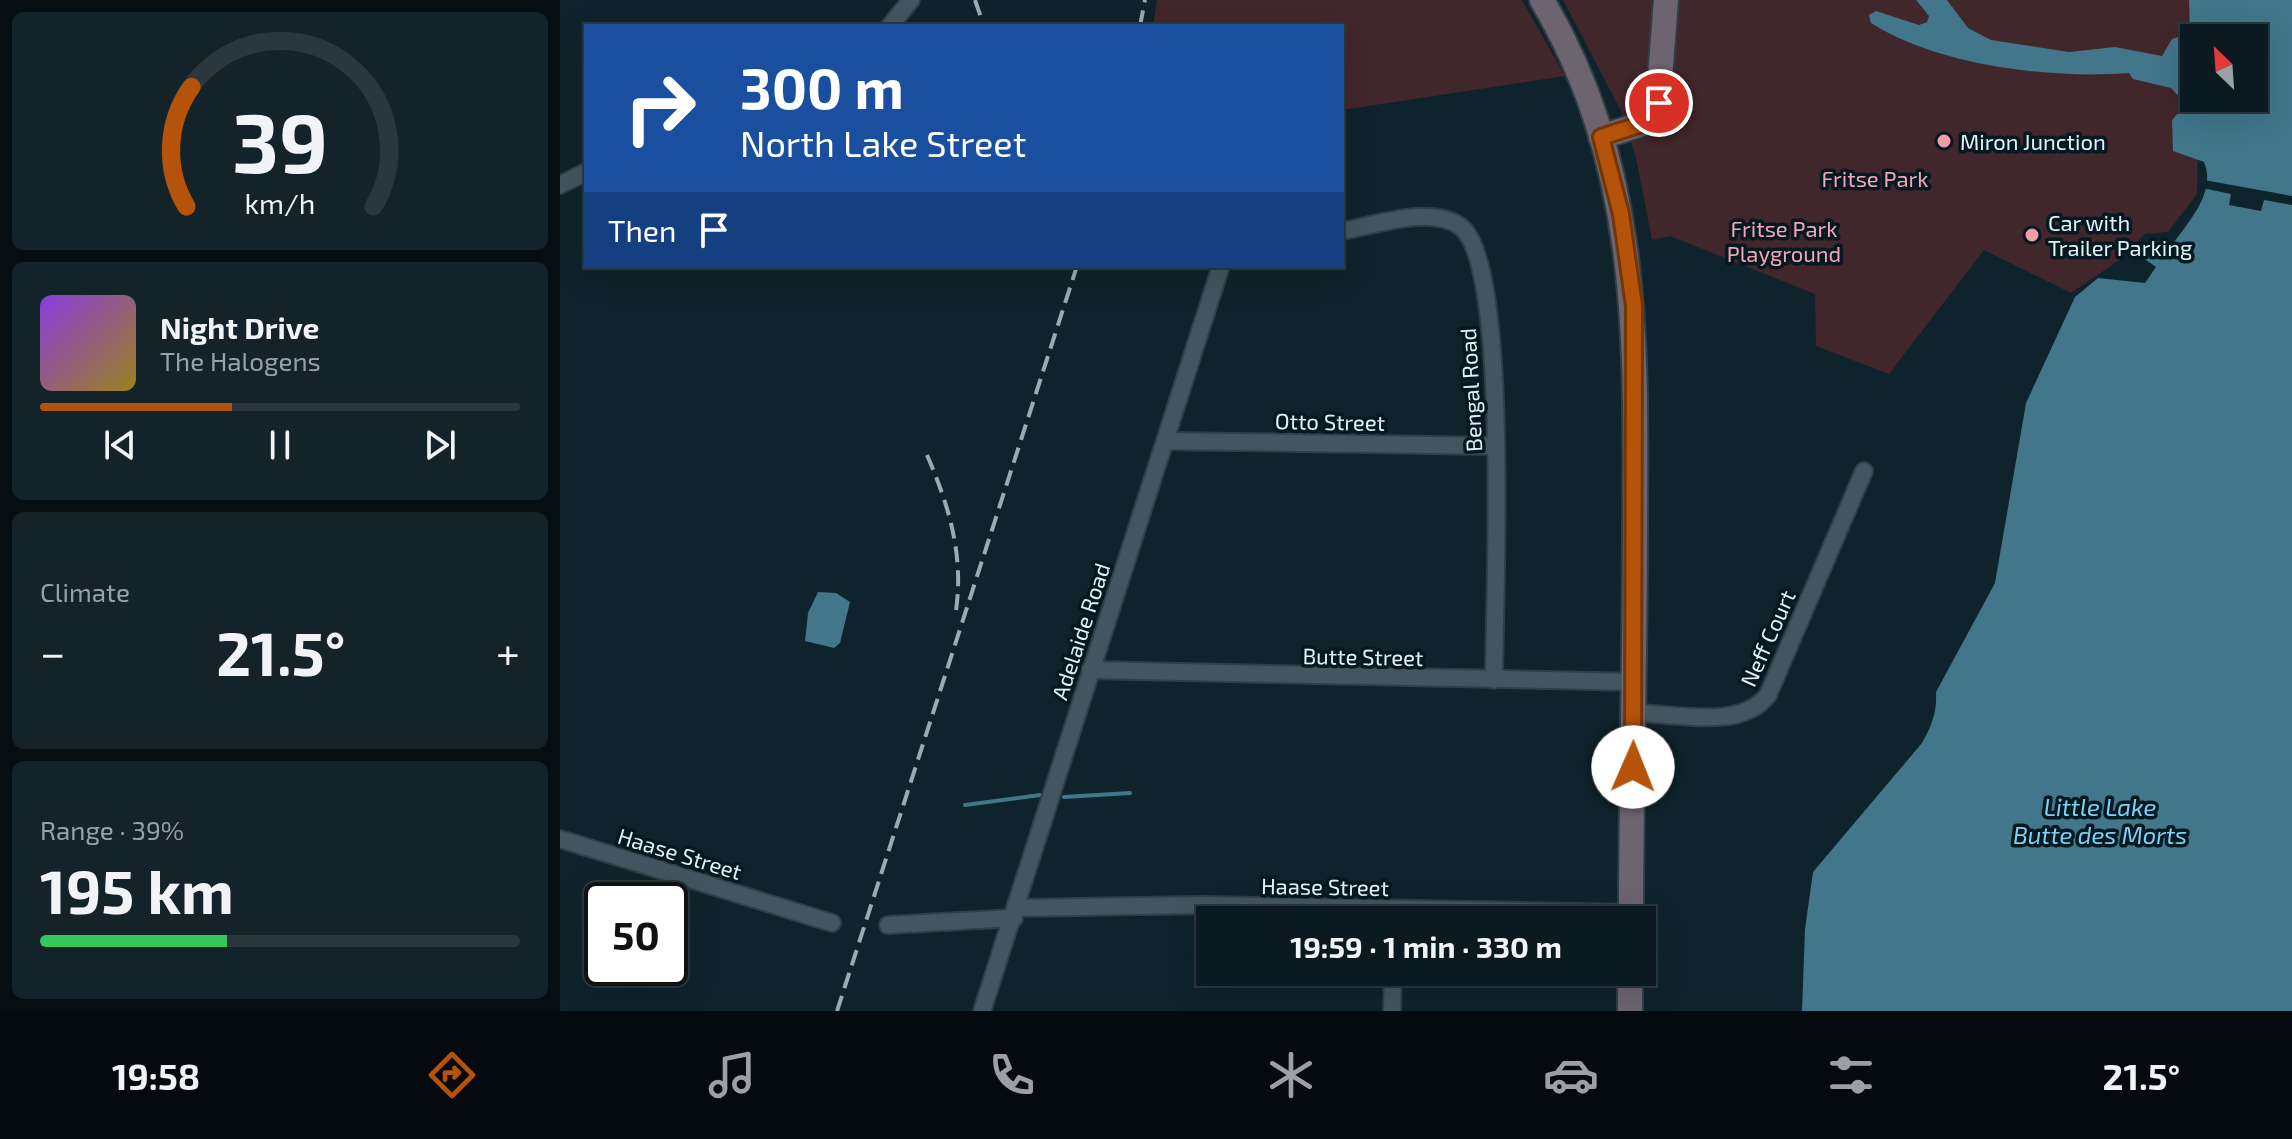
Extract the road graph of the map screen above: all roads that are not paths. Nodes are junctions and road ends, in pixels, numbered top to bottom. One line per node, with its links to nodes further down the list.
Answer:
1 (911, 0): 4 (street)
2 (1542, 0): 5 (main road)
3 (1666, 0): 5 (main road)
4 (892, 24)
5 (1601, 137): 15 (main road)
6 (584, 173): 7 (street)
7 (560, 185)
8 (1344, 231): 11 (street, Bengal Road)
9 (1220, 268): 10 (street, Adelaide Road)
10 (1165, 441): 11 (street, Otto Street); 13 (street, Adelaide Road)
11 (1495, 446): 14 (street, Bengal Road)
12 (1864, 471): 16 (street, Neff Court)
13 (1090, 670): 14 (street, Butte Street); 20 (street, Adelaide Road)
14 (1494, 680): 15 (street, Butte Street)
15 (1635, 682): 16 (main road)
16 (1634, 713): 19 (main road)
17 (560, 839): 21 (street, Haase Street)
18 (1220, 906): 20 (street, Haase Street)
19 (1631, 906)
20 (1016, 913): 22 (street, Haase Street); 25 (street, Adelaide Road)
21 (832, 923)
22 (888, 925)
23 (1393, 986): 26 (street)
24 (1630, 986): 27 (main road)
25 (982, 1011)
26 (1392, 1011)
27 (1630, 1011)

